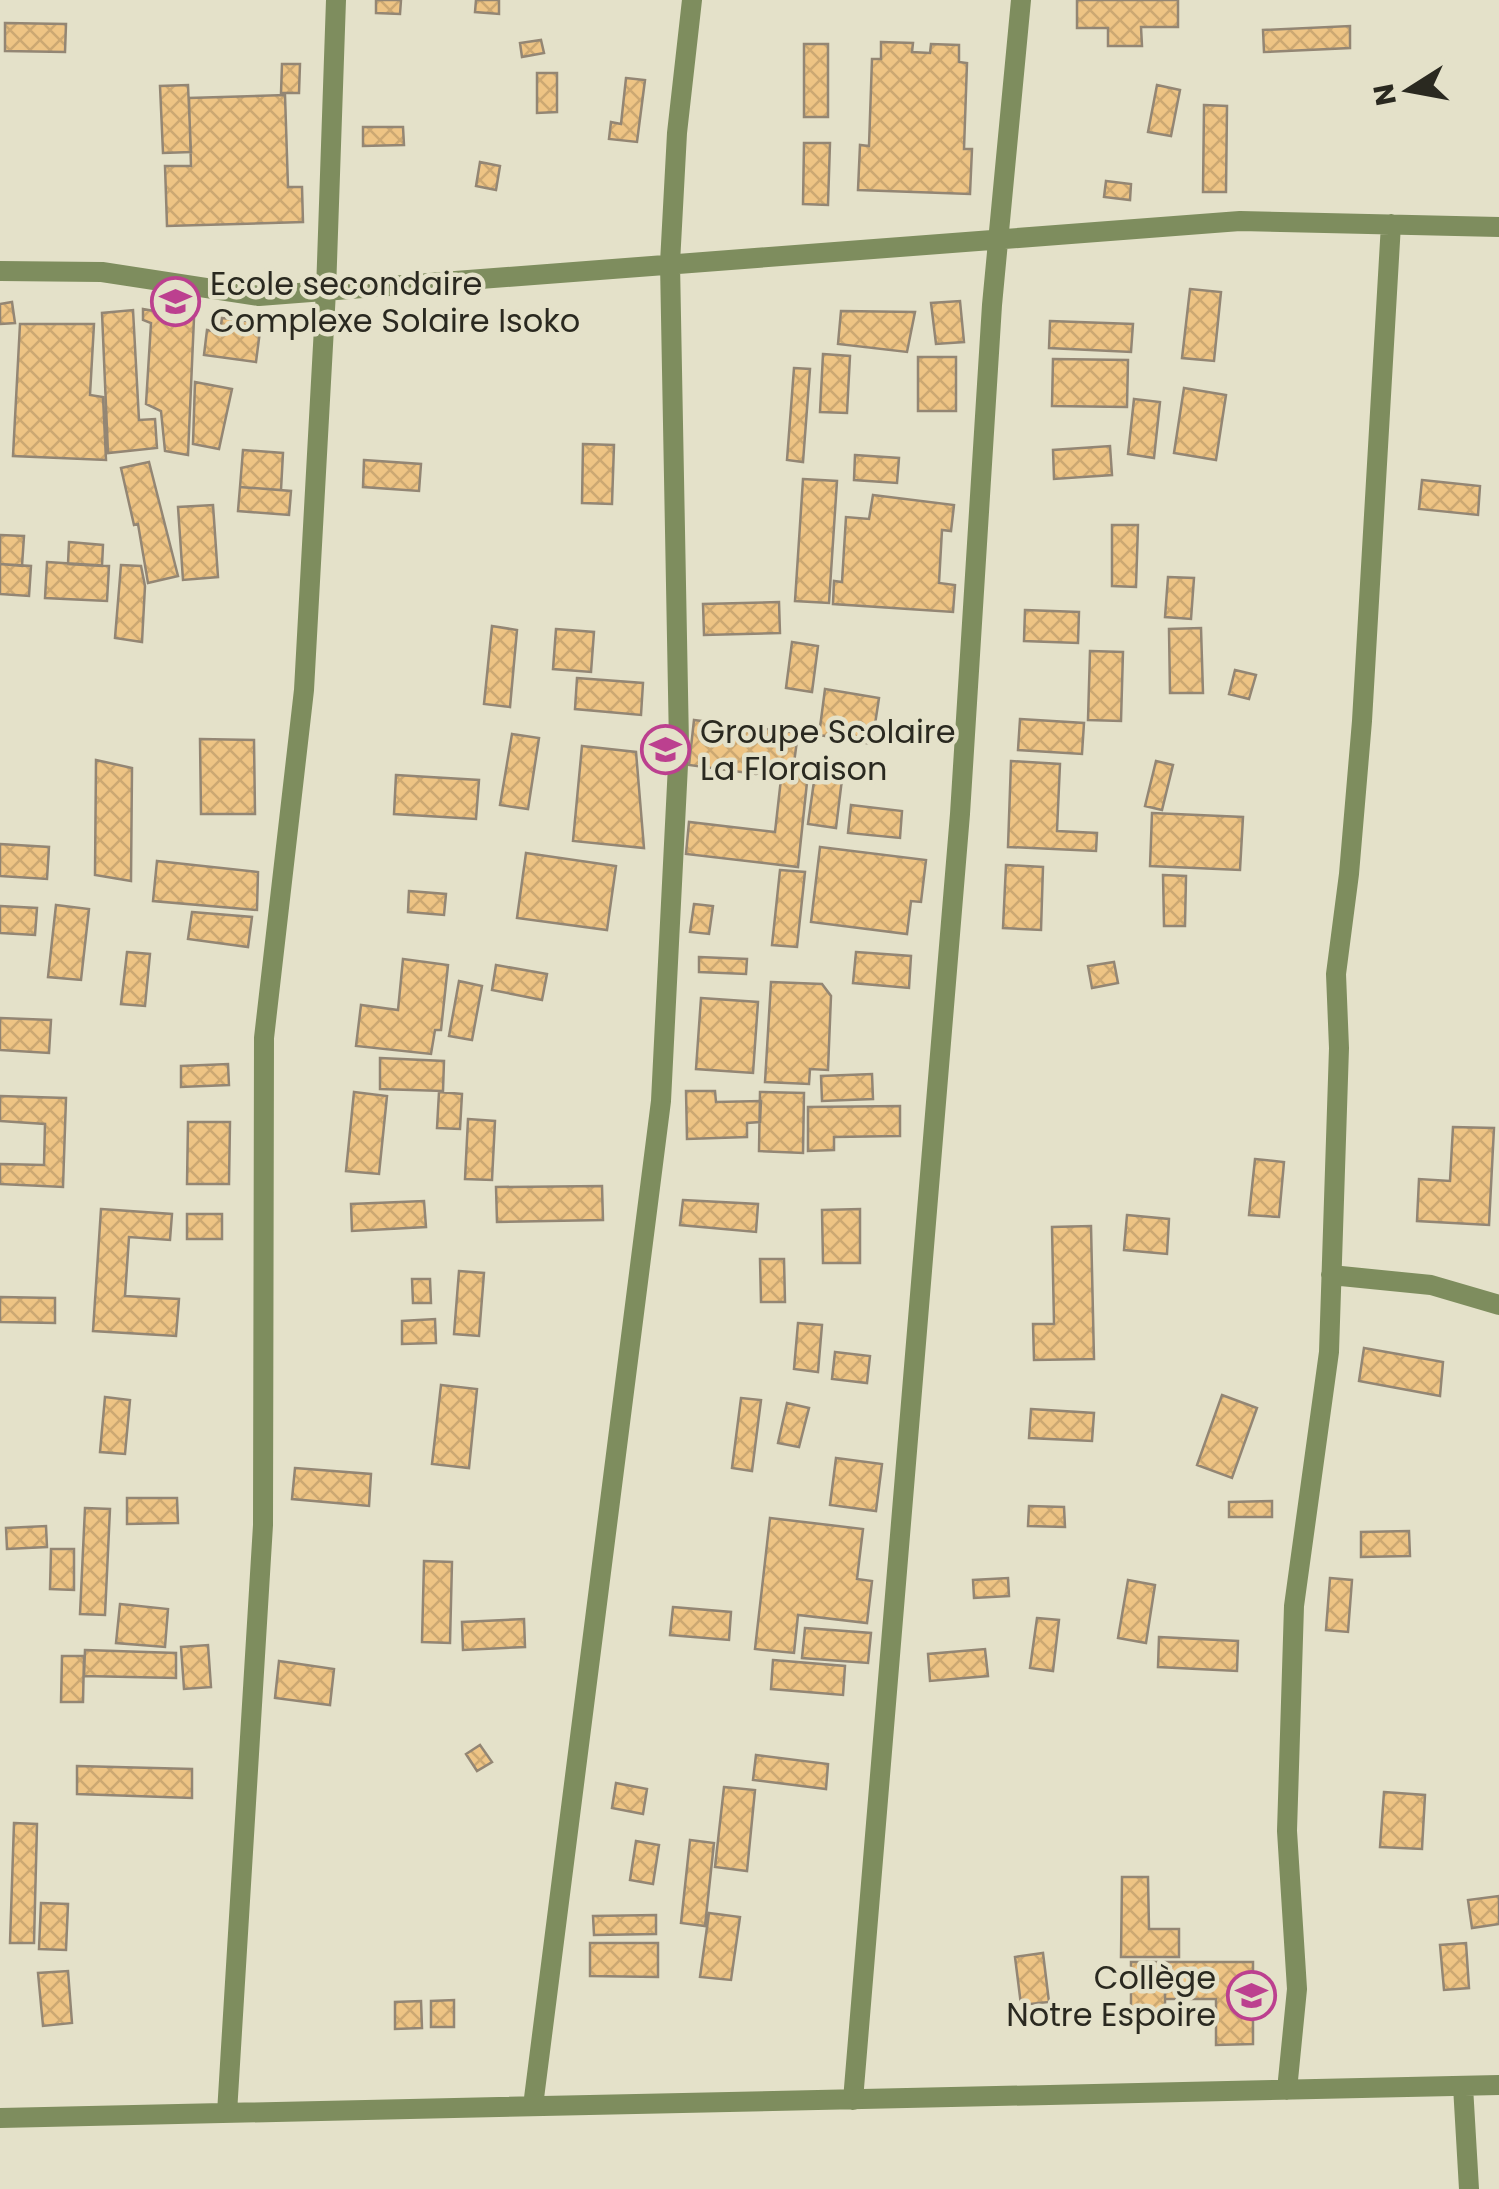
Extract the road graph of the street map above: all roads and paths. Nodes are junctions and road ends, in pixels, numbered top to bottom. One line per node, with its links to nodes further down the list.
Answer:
1 (336, 0): 9 (street)
2 (692, 0): 7 (street)
3 (1021, 0): 6 (street)
4 (1391, 224): 5 (street); 6 (street); 10 (street)
5 (1499, 227)
6 (1001, 238): 7 (street); 15 (street)
7 (670, 263): 9 (street); 16 (street)
8 (0, 271): 9 (street)
9 (326, 291): 17 (street)
10 (1331, 1275): 11 (street); 14 (street)
11 (1499, 1305)
12 (1499, 2085): 13 (street)
13 (1462, 2086): 14 (street); 19 (street)
14 (1288, 2090): 15 (street)
15 (853, 2100): 16 (street)
16 (533, 2106): 17 (street)
17 (227, 2113): 18 (street)
18 (0, 2118)
19 (1470, 2189)

